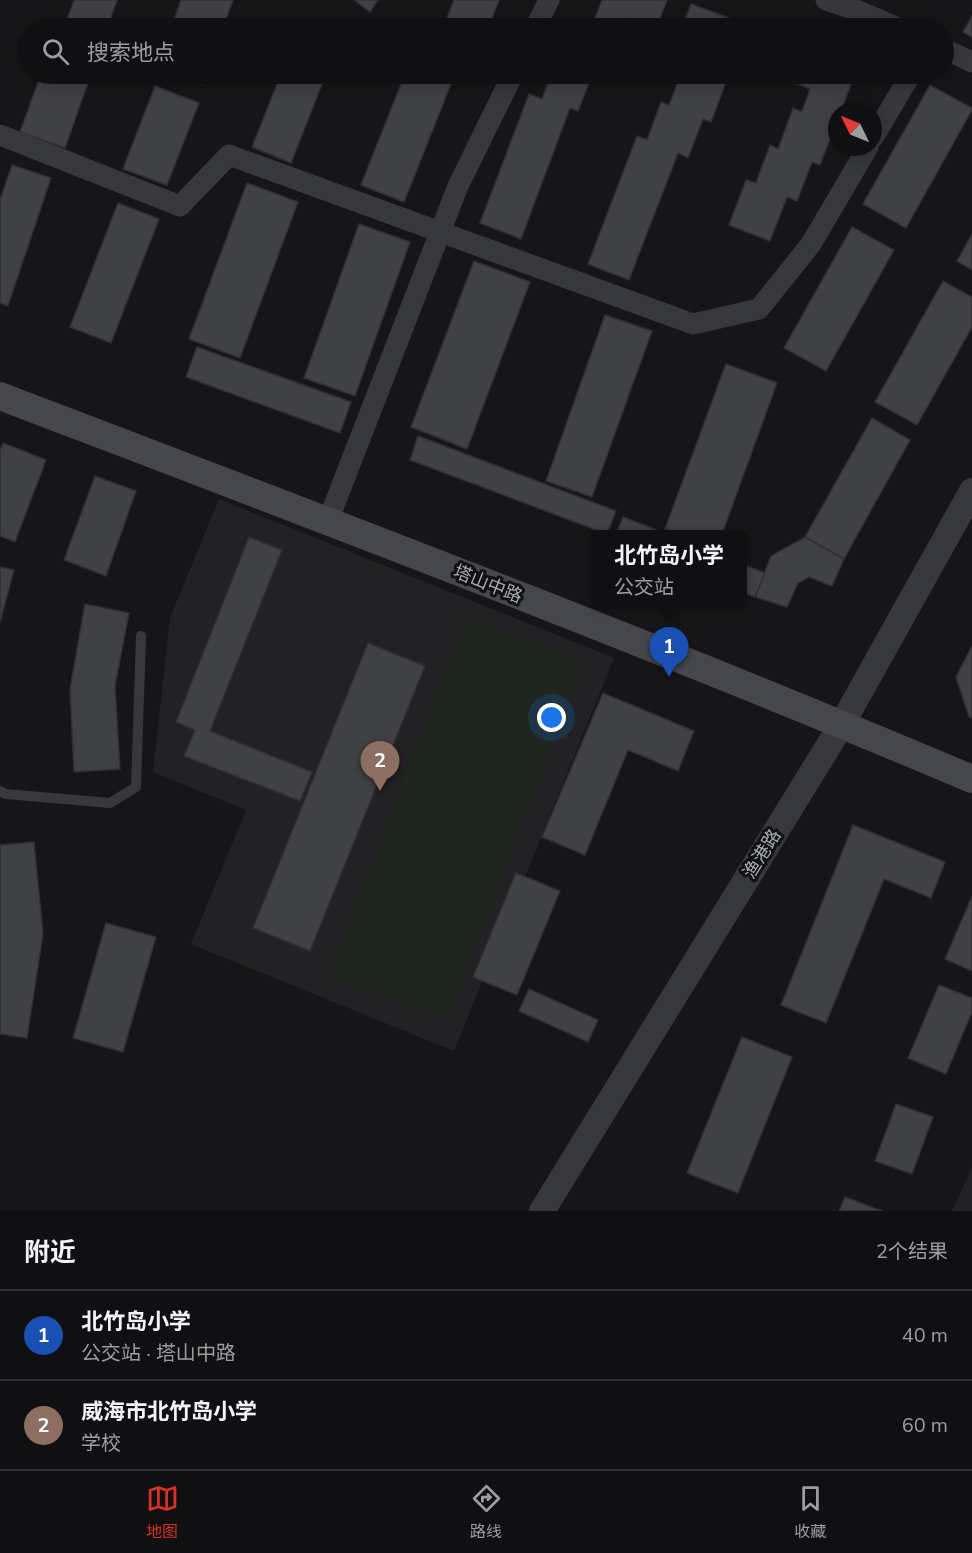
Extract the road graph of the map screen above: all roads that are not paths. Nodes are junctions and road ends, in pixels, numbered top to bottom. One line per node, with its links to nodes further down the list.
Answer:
1 (549, 0): 3 (street)
2 (826, 0): 4 (street)
3 (540, 18)
4 (875, 18)
5 (954, 54): 6 (street)
6 (972, 62)
7 (508, 84): 12 (street)
8 (905, 84): 9 (street)
9 (882, 123)
10 (0, 135): 12 (street)
11 (863, 156): 12 (street)
12 (440, 232): 15 (street)
13 (0, 396): 15 (main road, 塔山中路)
14 (972, 491): 17 (street, 渔港路)
15 (328, 521): 17 (main road, 塔山中路)
16 (141, 636): 19 (lane)
17 (842, 724): 18 (main road, 塔山中路); 20 (street, 渔港路)
18 (972, 779)
19 (0, 791)
20 (542, 1211)

